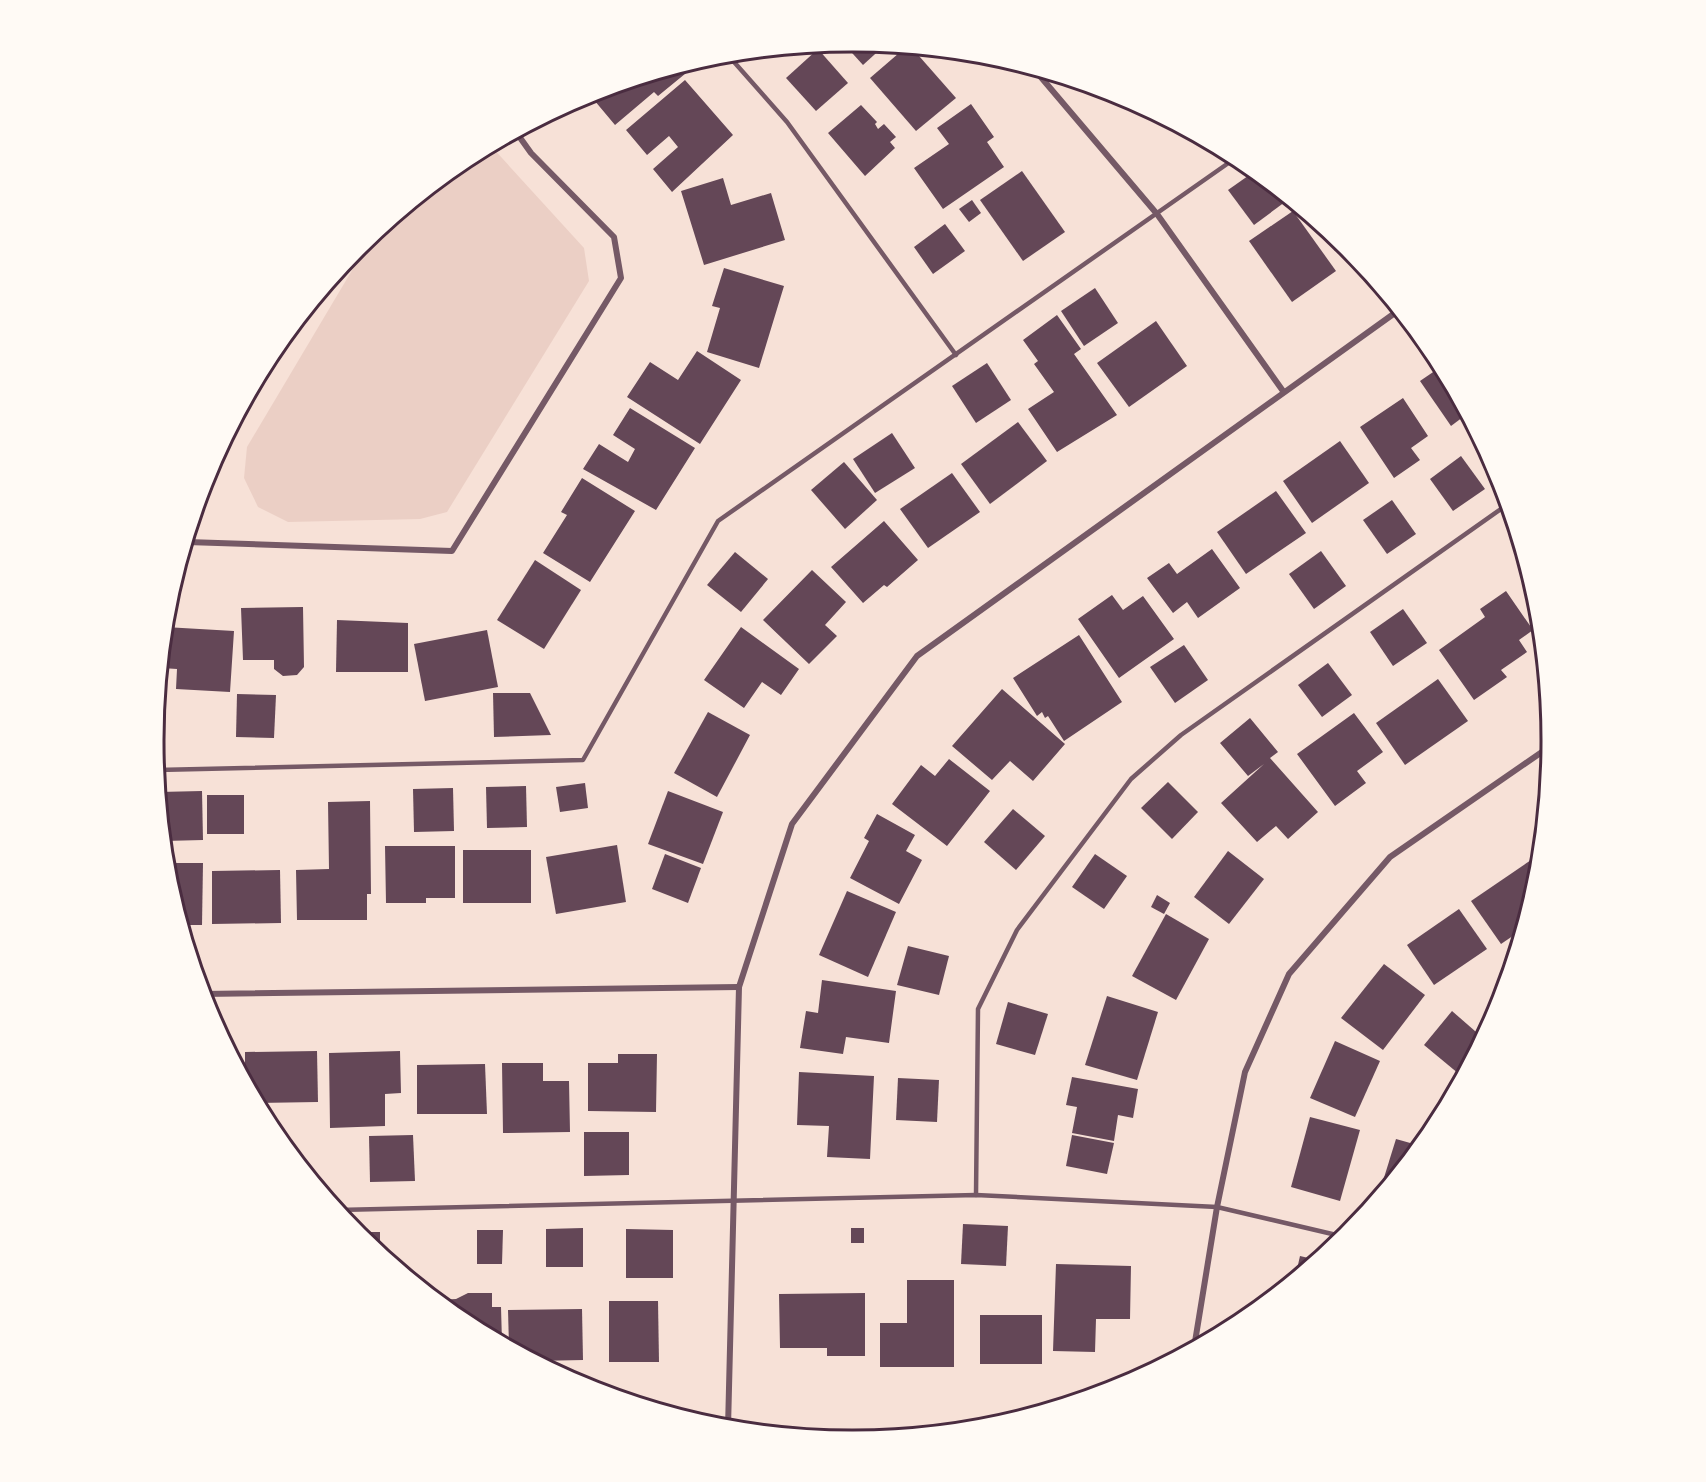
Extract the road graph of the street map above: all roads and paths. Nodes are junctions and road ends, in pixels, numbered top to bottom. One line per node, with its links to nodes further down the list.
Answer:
1 (735, 63): 7 (lane)
2 (1043, 80): 5 (street)
3 (521, 139): 10 (street)
4 (1227, 164): 5 (lane)
5 (1157, 214): 7 (lane); 8 (street)
6 (1393, 314): 8 (street)
7 (956, 355): 12 (lane)
8 (1283, 391): 13 (street)
9 (1501, 509): 15 (lane)
10 (194, 542)
11 (1541, 753): 17 (street)
12 (165, 770)
13 (739, 987): 14 (street); 16 (street)
14 (213, 994)
15 (976, 1195): 16 (lane); 17 (lane)
16 (733, 1202): 18 (lane); 21 (street)
17 (1217, 1207): 19 (lane); 20 (street)
18 (349, 1210)
19 (1333, 1234)
20 (1196, 1338)
21 (728, 1418)

